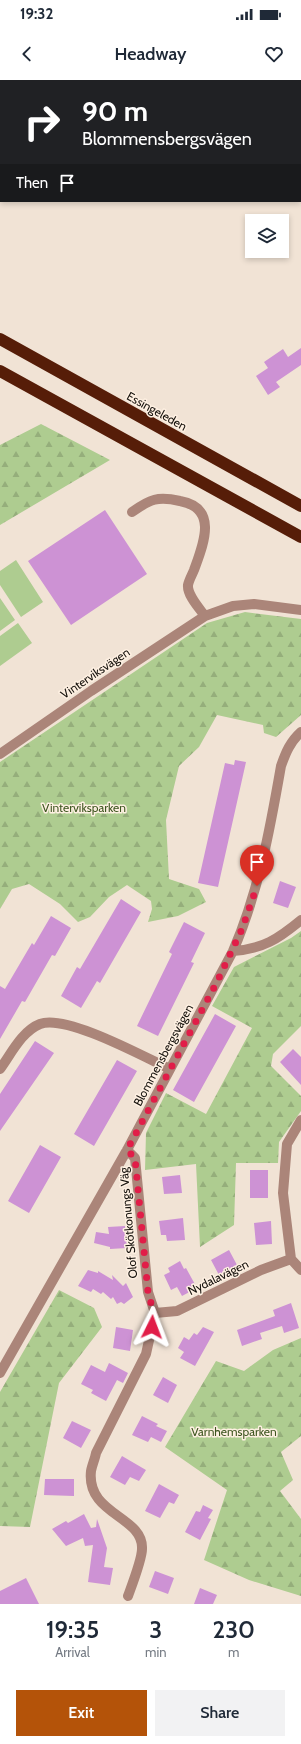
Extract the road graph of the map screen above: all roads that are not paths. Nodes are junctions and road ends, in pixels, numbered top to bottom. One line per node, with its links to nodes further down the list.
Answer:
1 (0, 339): 3 (highway, Essingeleden)
2 (0, 371): 5 (highway)
3 (301, 506)
4 (132, 512): 7 (street)
5 (301, 537)
6 (301, 610): 7 (street, Vinterviksvägen)
7 (205, 616): 9 (street, Vinterviksvägen)
8 (301, 732): 11 (street, Blommensbergsvägen)
9 (0, 754)
10 (301, 920): 11 (street)
11 (232, 951): 13 (street, Blommensbergsvägen)
12 (0, 1069): 13 (street)
13 (170, 1069): 15 (street, Blommensbergsvägen)
14 (301, 1120): 16 (street)
15 (127, 1150): 18 (street, Olof Skötkonungs Väg); 19 (street, Blommensbergsvägen)
16 (291, 1259): 17 (street); 18 (street, Nydalavägen)
17 (301, 1270)
18 (154, 1314): 20 (street, Olof Skötkonungs Väg)
19 (0, 1373)
20 (128, 1596)

